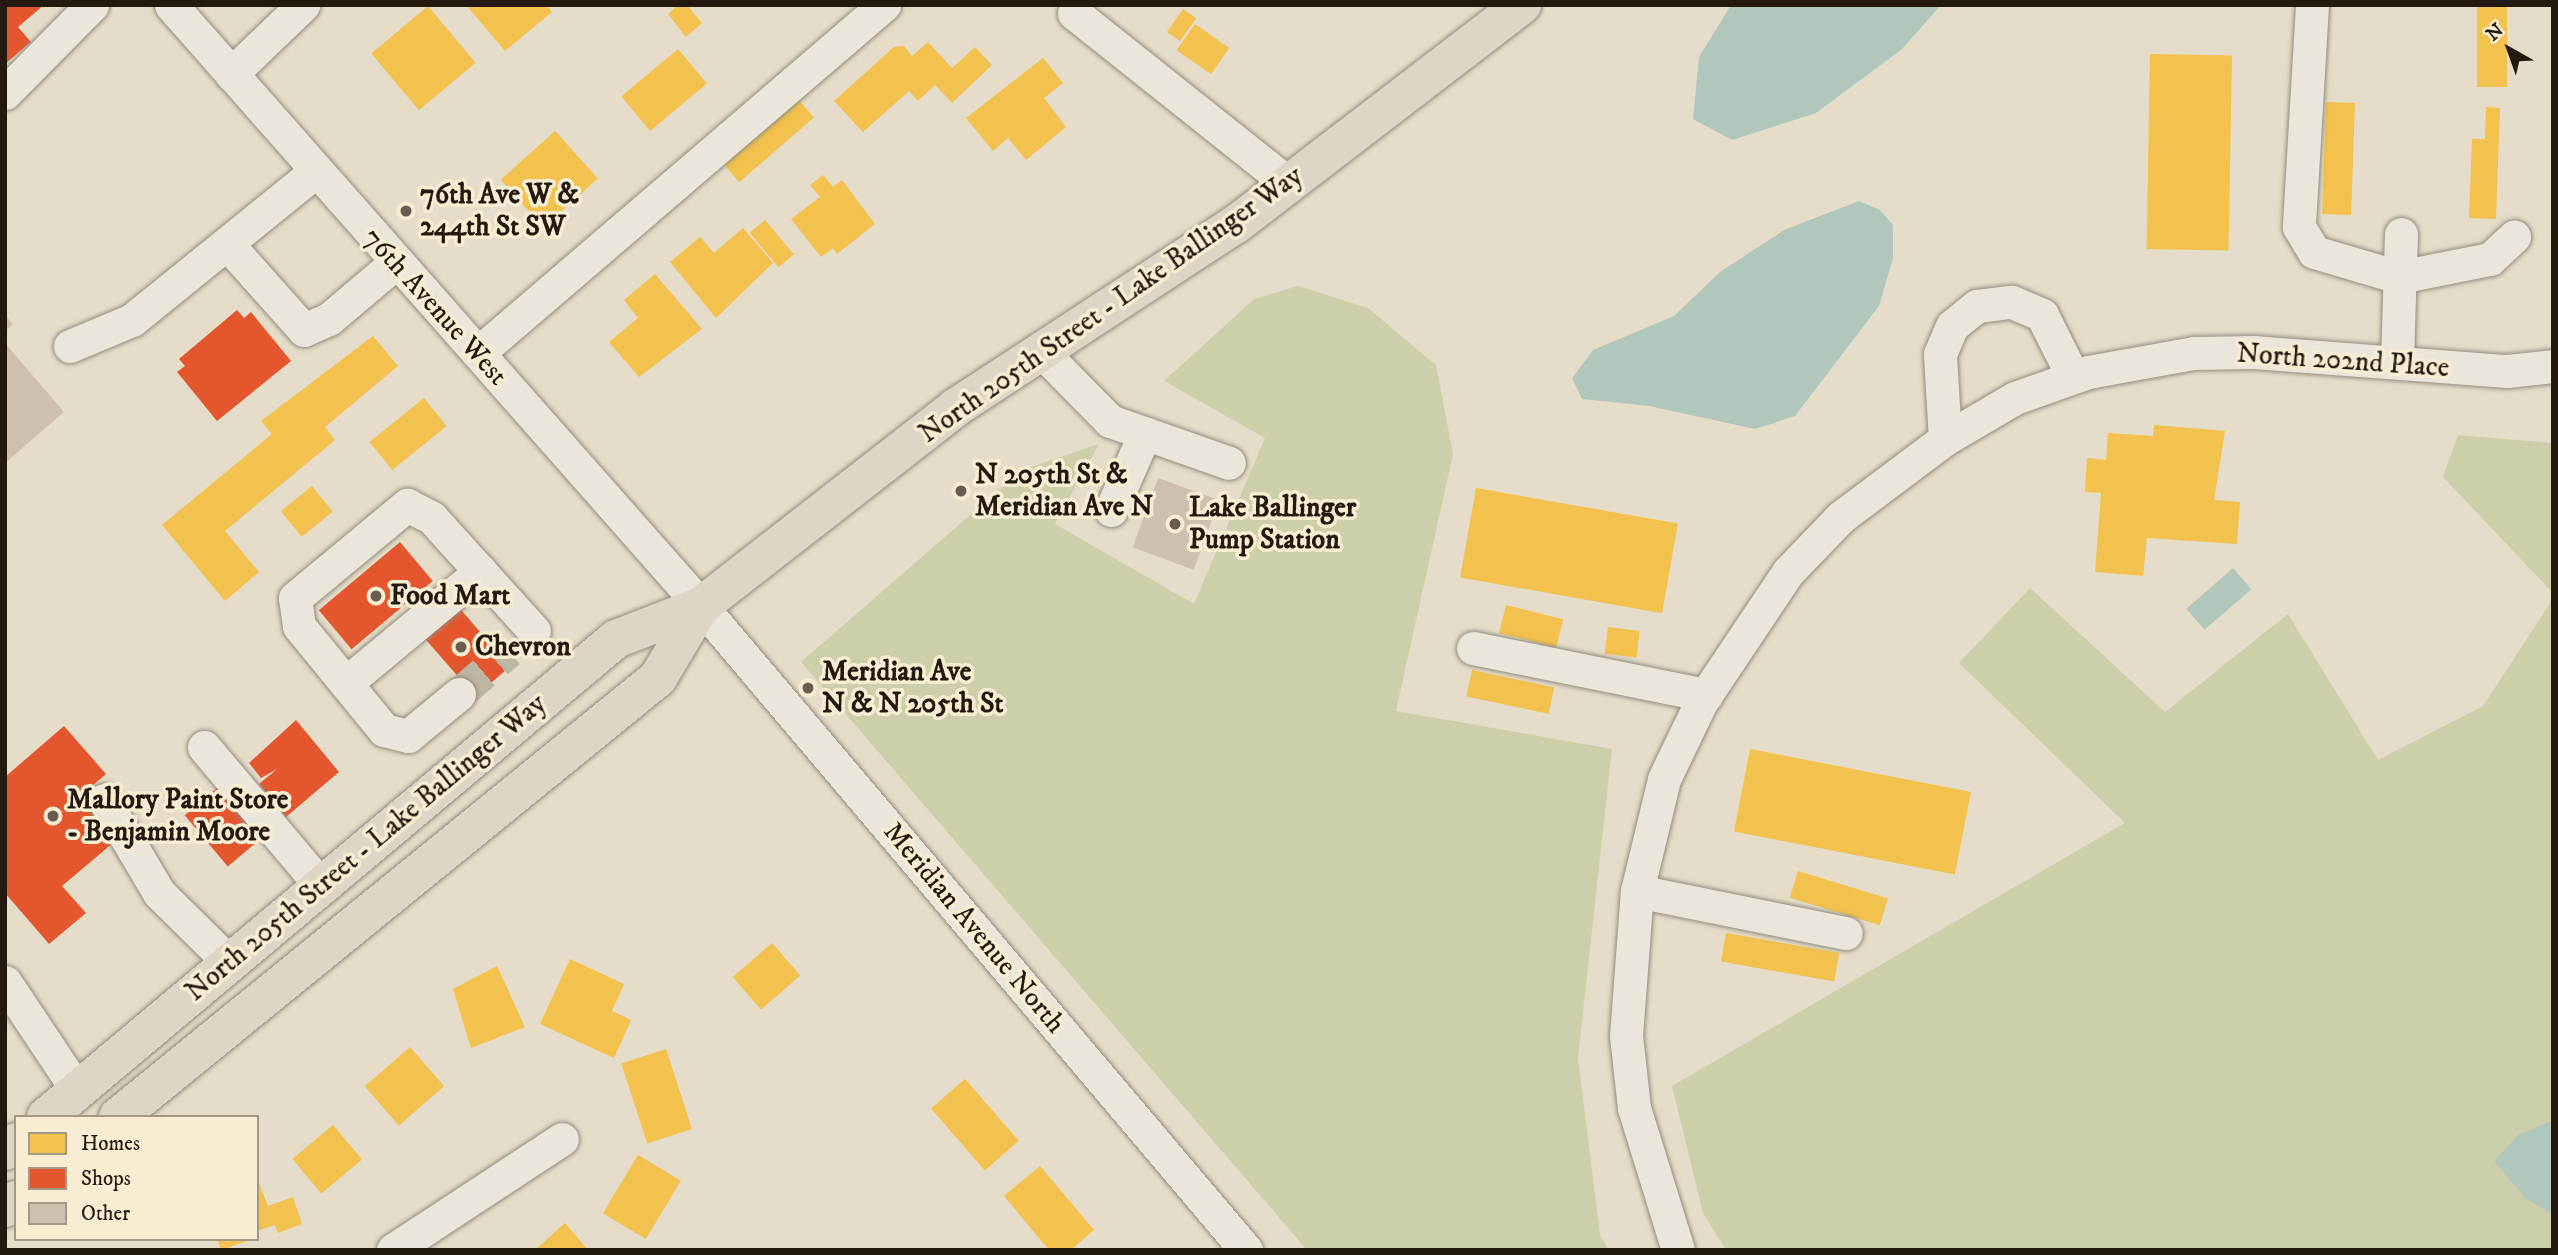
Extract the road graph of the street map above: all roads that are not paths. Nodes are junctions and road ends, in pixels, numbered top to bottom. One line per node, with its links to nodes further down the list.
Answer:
1 (92, 5): 9 (street)
2 (171, 5): 8 (street, 76th Avenue West)
3 (303, 5): 8 (street)
4 (884, 5): 19 (street)
5 (1522, 5): 11 (main road, North 205th Street - Lake Ballinger Way)
6 (2312, 5): 16 (street)
7 (1074, 13): 11 (street)
8 (231, 74): 10 (street, 76th Avenue West)
9 (5, 93)
10 (315, 172): 14 (street); 15 (street, 76th Avenue West)
11 (1289, 184): 18 (main road, North 205th Street - Lake Ballinger Way)
12 (2401, 234): 16 (street)
13 (2514, 237): 16 (street)
14 (230, 247): 15 (street); 17 (street)
15 (395, 263): 19 (street, 76th Avenue West)
16 (2399, 277): 20 (street)
17 (70, 346)
18 (1042, 352): 23 (street); 28 (main road, North 205th Street - Lake Ballinger Way)
19 (478, 353): 28 (street, 76th Avenue West)
20 (2397, 361): 21 (street, North 202nd Place); 22 (street, North 202nd Place)
21 (2553, 366)
22 (2073, 377): 24 (street, North 202nd Place); 24 (street)
23 (1145, 433): 25 (street); 26 (street)
24 (1945, 439): 33 (street, North 202nd Place)
25 (1229, 463)
26 (1111, 510)
27 (481, 571): 29 (street); 31 (street); 31 (street)
28 (701, 607): 36 (main road, North 205th Street - Lake Ballinger Way); 43 (main road, North 205th Street - Lake Ballinger Way); 46 (street, Meridian Avenue North)
29 (534, 631)
30 (1473, 648): 33 (street)
31 (346, 683): 32 (street)
32 (459, 694)
33 (1706, 695): 37 (street, North 202nd Place)
34 (204, 747): 36 (street)
35 (104, 800): 39 (street)
36 (321, 886): 39 (main road, North 205th Street - Lake Ballinger Way)
37 (1637, 891): 38 (street); 47 (street, North 202nd Place)
38 (1846, 933)
39 (230, 962): 41 (main road, North 205th Street - Lake Ballinger Way)
40 (5, 982): 41 (street)
41 (78, 1090): 42 (main road, North 205th Street - Lake Ballinger Way)
42 (48, 1115)
43 (120, 1115)
44 (562, 1139): 45 (street)
45 (393, 1250)
46 (1246, 1250)
47 (1678, 1250)

